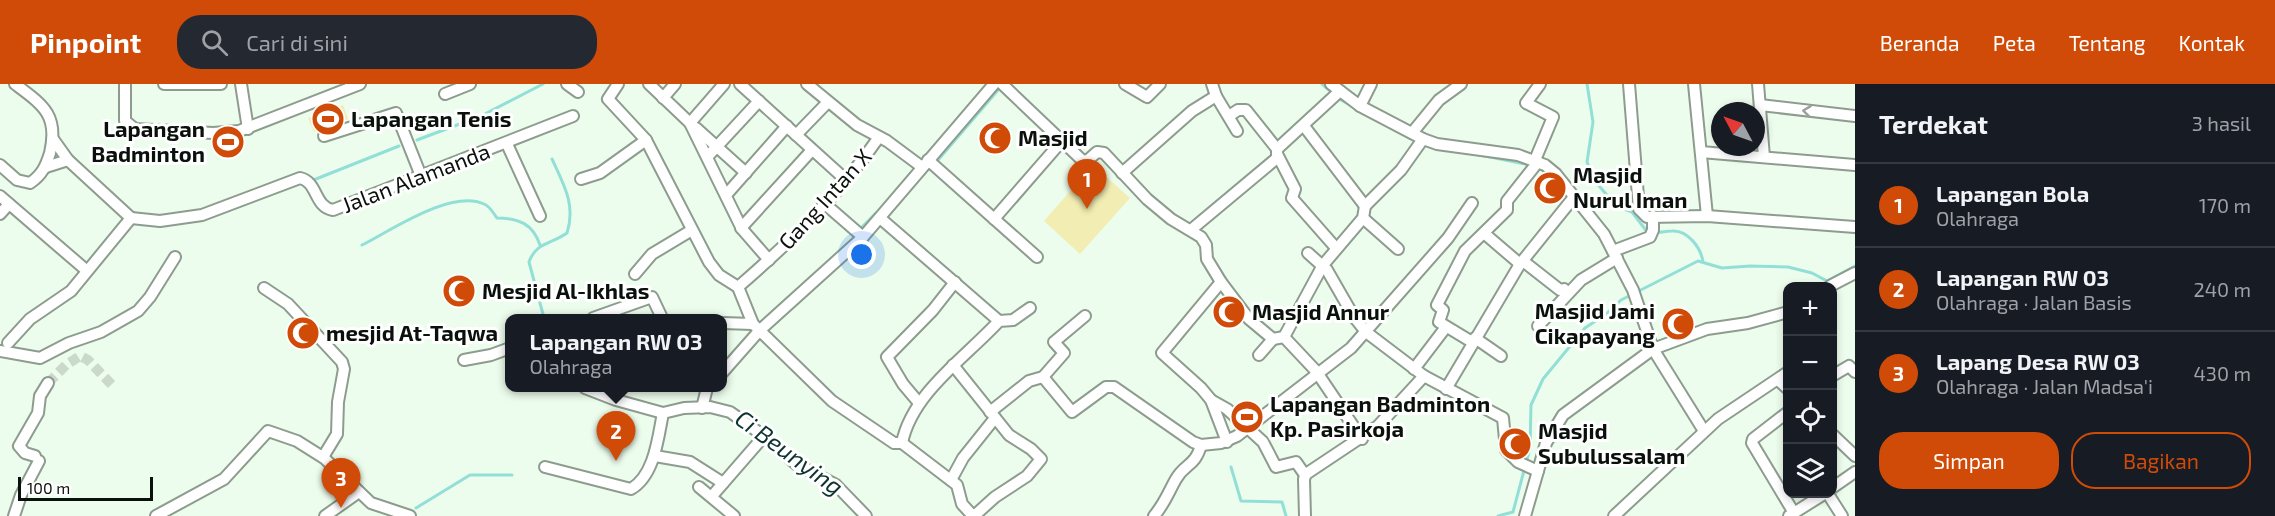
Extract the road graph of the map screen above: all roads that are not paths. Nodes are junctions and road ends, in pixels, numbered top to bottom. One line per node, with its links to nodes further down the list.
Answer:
1 (15, 84): 49 (street)
2 (125, 84): 43 (street)
3 (164, 84): 4 (street)
4 (221, 84)
5 (241, 84): 43 (street)
6 (360, 84): 43 (street)
7 (470, 84): 29 (street)
8 (567, 84): 28 (street)
9 (618, 84): 50 (street)
10 (649, 84): 31 (street)
11 (675, 84): 31 (street)
12 (724, 84): 40 (street)
13 (740, 84): 32 (street)
14 (807, 84): 27 (street)
15 (1002, 84): 52 (street)
16 (1125, 84): 17 (street)
17 (1160, 84)
18 (1212, 84): 30 (street)
19 (1371, 84): 35 (street)
20 (1461, 84): 45 (street)
21 (1540, 84): 61 (street)
22 (1629, 84): 79 (street)
23 (1694, 84): 56 (street)
24 (1758, 84): 34 (street)
25 (988, 86): 62 (street)
26 (1336, 87): 35 (street); 42 (street)
27 (821, 88): 33 (street)
28 (578, 92)
29 (445, 94)
30 (1216, 96): 38 (street); 66 (street)
31 (663, 98): 40 (street)
32 (759, 100): 41 (street); 54 (street)
33 (828, 102): 46 (street); 48 (street)
34 (1760, 102)
35 (1360, 106): 45 (street)
36 (1765, 106): 39 (street, one-way to 36)
37 (573, 116): 53 (street, Jalan Alamanda)
38 (1229, 116): 44 (street); 57 (street)
39 (1855, 116)
40 (691, 123): 54 (street); 58 (street)
41 (787, 126): 46 (street); 67 (street)
42 (1304, 126): 57 (street); 76 (street)
43 (248, 129)
44 (1237, 131)
45 (1412, 133): 51 (street)
46 (796, 135): 55 (street)
47 (324, 136): 68 (street)
48 (879, 137): 62 (street); 70 (street, Gang Intan X)
49 (53, 139): 60 (street); 65 (street)
50 (646, 140): 69 (street); 88 (street)
51 (1423, 140): 61 (street); 76 (street)
52 (1061, 142): 66 (street); 84 (street)
53 (507, 144): 68 (street, Jalan Alamanda); 78 (street)
54 (717, 147): 58 (street); 67 (street)
55 (812, 150): 70 (street); 86 (street)
56 (1701, 152): 59 (street); 80 (street)
57 (1277, 154): 87 (street); 91 (street)
58 (708, 156): 71 (street)
59 (1764, 158): 64 (street)
60 (69, 160): 65 (street); 81 (street)
61 (1536, 161): 72 (street); 89 (street)
62 (925, 164): 82 (street); 84 (street)
63 (0, 165): 65 (street)
64 (1855, 165)
65 (46, 167)
66 (1122, 172): 87 (street)
67 (746, 173): 71 (street)
68 (421, 176): 81 (street, Jalan Alamanda)
69 (581, 179)
70 (846, 180): 75 (street, Gang Intan X)
71 (726, 195): 86 (street)
72 (1574, 197): 94 (street); 98 (street)
73 (4, 200): 77 (street); 100 (street)
74 (1472, 203): 119 (street)
75 (825, 204): 90 (street); 97 (street, Gang Intan X)
76 (1365, 206): 83 (street)
77 (0, 214)
78 (540, 216)
79 (1653, 216): 80 (street); 94 (street)
80 (1707, 216): 85 (street)
81 (131, 218): 100 (street)
82 (880, 218): 90 (street); 103 (street)
83 (1363, 218): 91 (street); 92 (street)
84 (994, 219): 96 (street)
85 (1855, 227)
86 (741, 228): 97 (street)
87 (1192, 229): 104 (street)
88 (692, 230): 102 (street); 106 (street)
89 (1485, 234): 98 (street); 118 (street)
90 (863, 237): 117 (street)
91 (1336, 248): 99 (street)
92 (1398, 249)
93 (1308, 253): 99 (street)
94 (1615, 255): 108 (street); 124 (street)
95 (175, 257): 123 (street)
96 (1037, 257)
97 (770, 260): 106 (street, Gang Intan X)
98 (1522, 262): 108 (street); 122 (street)
99 (1323, 265): 119 (street); 120 (street)
100 (86, 270): 123 (street)
101 (1855, 273): 105 (street)
102 (635, 274)
103 (955, 282): 114 (street); 144 (street)
104 (1221, 282): 121 (street); 143 (street)
105 (1837, 282)
106 (738, 287): 117 (street)
107 (264, 288): 159 (street)
108 (1568, 293): 116 (street)
109 (1030, 308): 114 (street)
110 (604, 314): 111 (street)
111 (660, 314)
112 (1783, 314): 124 (street)
113 (1085, 316): 136 (street)
114 (999, 321): 129 (street)
115 (727, 323): 117 (street)
116 (1538, 326)
117 (756, 327): 130 (street); 155 (street)
118 (1446, 327): 122 (street); 133 (street)
119 (1366, 332): 132 (street); 133 (street)
120 (1284, 337): 121 (street); 132 (street)
121 (1272, 339): 126 (street)
122 (1474, 340): 127 (street); 140 (street)
123 (4, 347)
124 (1653, 349): 150 (street); 161 (street)
125 (505, 350): 128 (street)
126 (1260, 355)
127 (1501, 356)
128 (464, 360)
129 (953, 365): 144 (street); 147 (street)
130 (727, 367)
131 (1855, 372): 134 (street)
132 (1317, 373): 149 (street); 153 (street)
133 (1419, 373): 140 (street); 153 (street)
134 (1837, 374)
135 (1783, 376): 137 (street)
136 (1043, 377): 147 (street); 156 (street)
137 (1778, 380): 139 (street); 150 (street)
138 (48, 383): 173 (street)
139 (1783, 384)
140 (1446, 388): 161 (street)
141 (595, 392): 146 (street)
142 (706, 392): 145 (street)
143 (1211, 400): 149 (street); 154 (street)
144 (919, 404): 155 (street)
145 (702, 408): 146 (street); 151 (street)
146 (663, 412): 157 (street)
147 (993, 415): 164 (street); 179 (street)
148 (1783, 416): 172 (street)
149 (1249, 429): 154 (street); 163 (street)
150 (1704, 431): 183 (street)
151 (764, 436): 165 (street); 178 (street)
152 (1837, 438): 158 (street)
153 (1362, 439): 163 (street)
154 (1227, 442): 156 (street)
155 (902, 443): 164 (street)
156 (1201, 445): 180 (street)
157 (654, 456): 160 (street); 165 (street)
158 (1855, 456)
159 (324, 458): 168 (street); 174 (street)
160 (545, 466)
161 (1538, 471): 182 (street)
162 (1855, 472): 166 (street)
163 (1305, 475): 181 (street)
164 (951, 480): 179 (street)
165 (723, 483): 169 (street)
166 (1837, 485)
167 (699, 487): 169 (street)
168 (359, 492): 175 (street); 176 (street)
169 (712, 496): 177 (street)
170 (1819, 498): 172 (street)
171 (1829, 498): 184 (street)
172 (1791, 514)
173 (14, 516)
174 (156, 516)
175 (325, 516)
176 (410, 516)
177 (734, 516)
178 (866, 516)
179 (974, 516)
180 (1154, 516)
181 (1305, 516)
182 (1525, 516)
183 (1614, 516)
184 (1842, 516)

